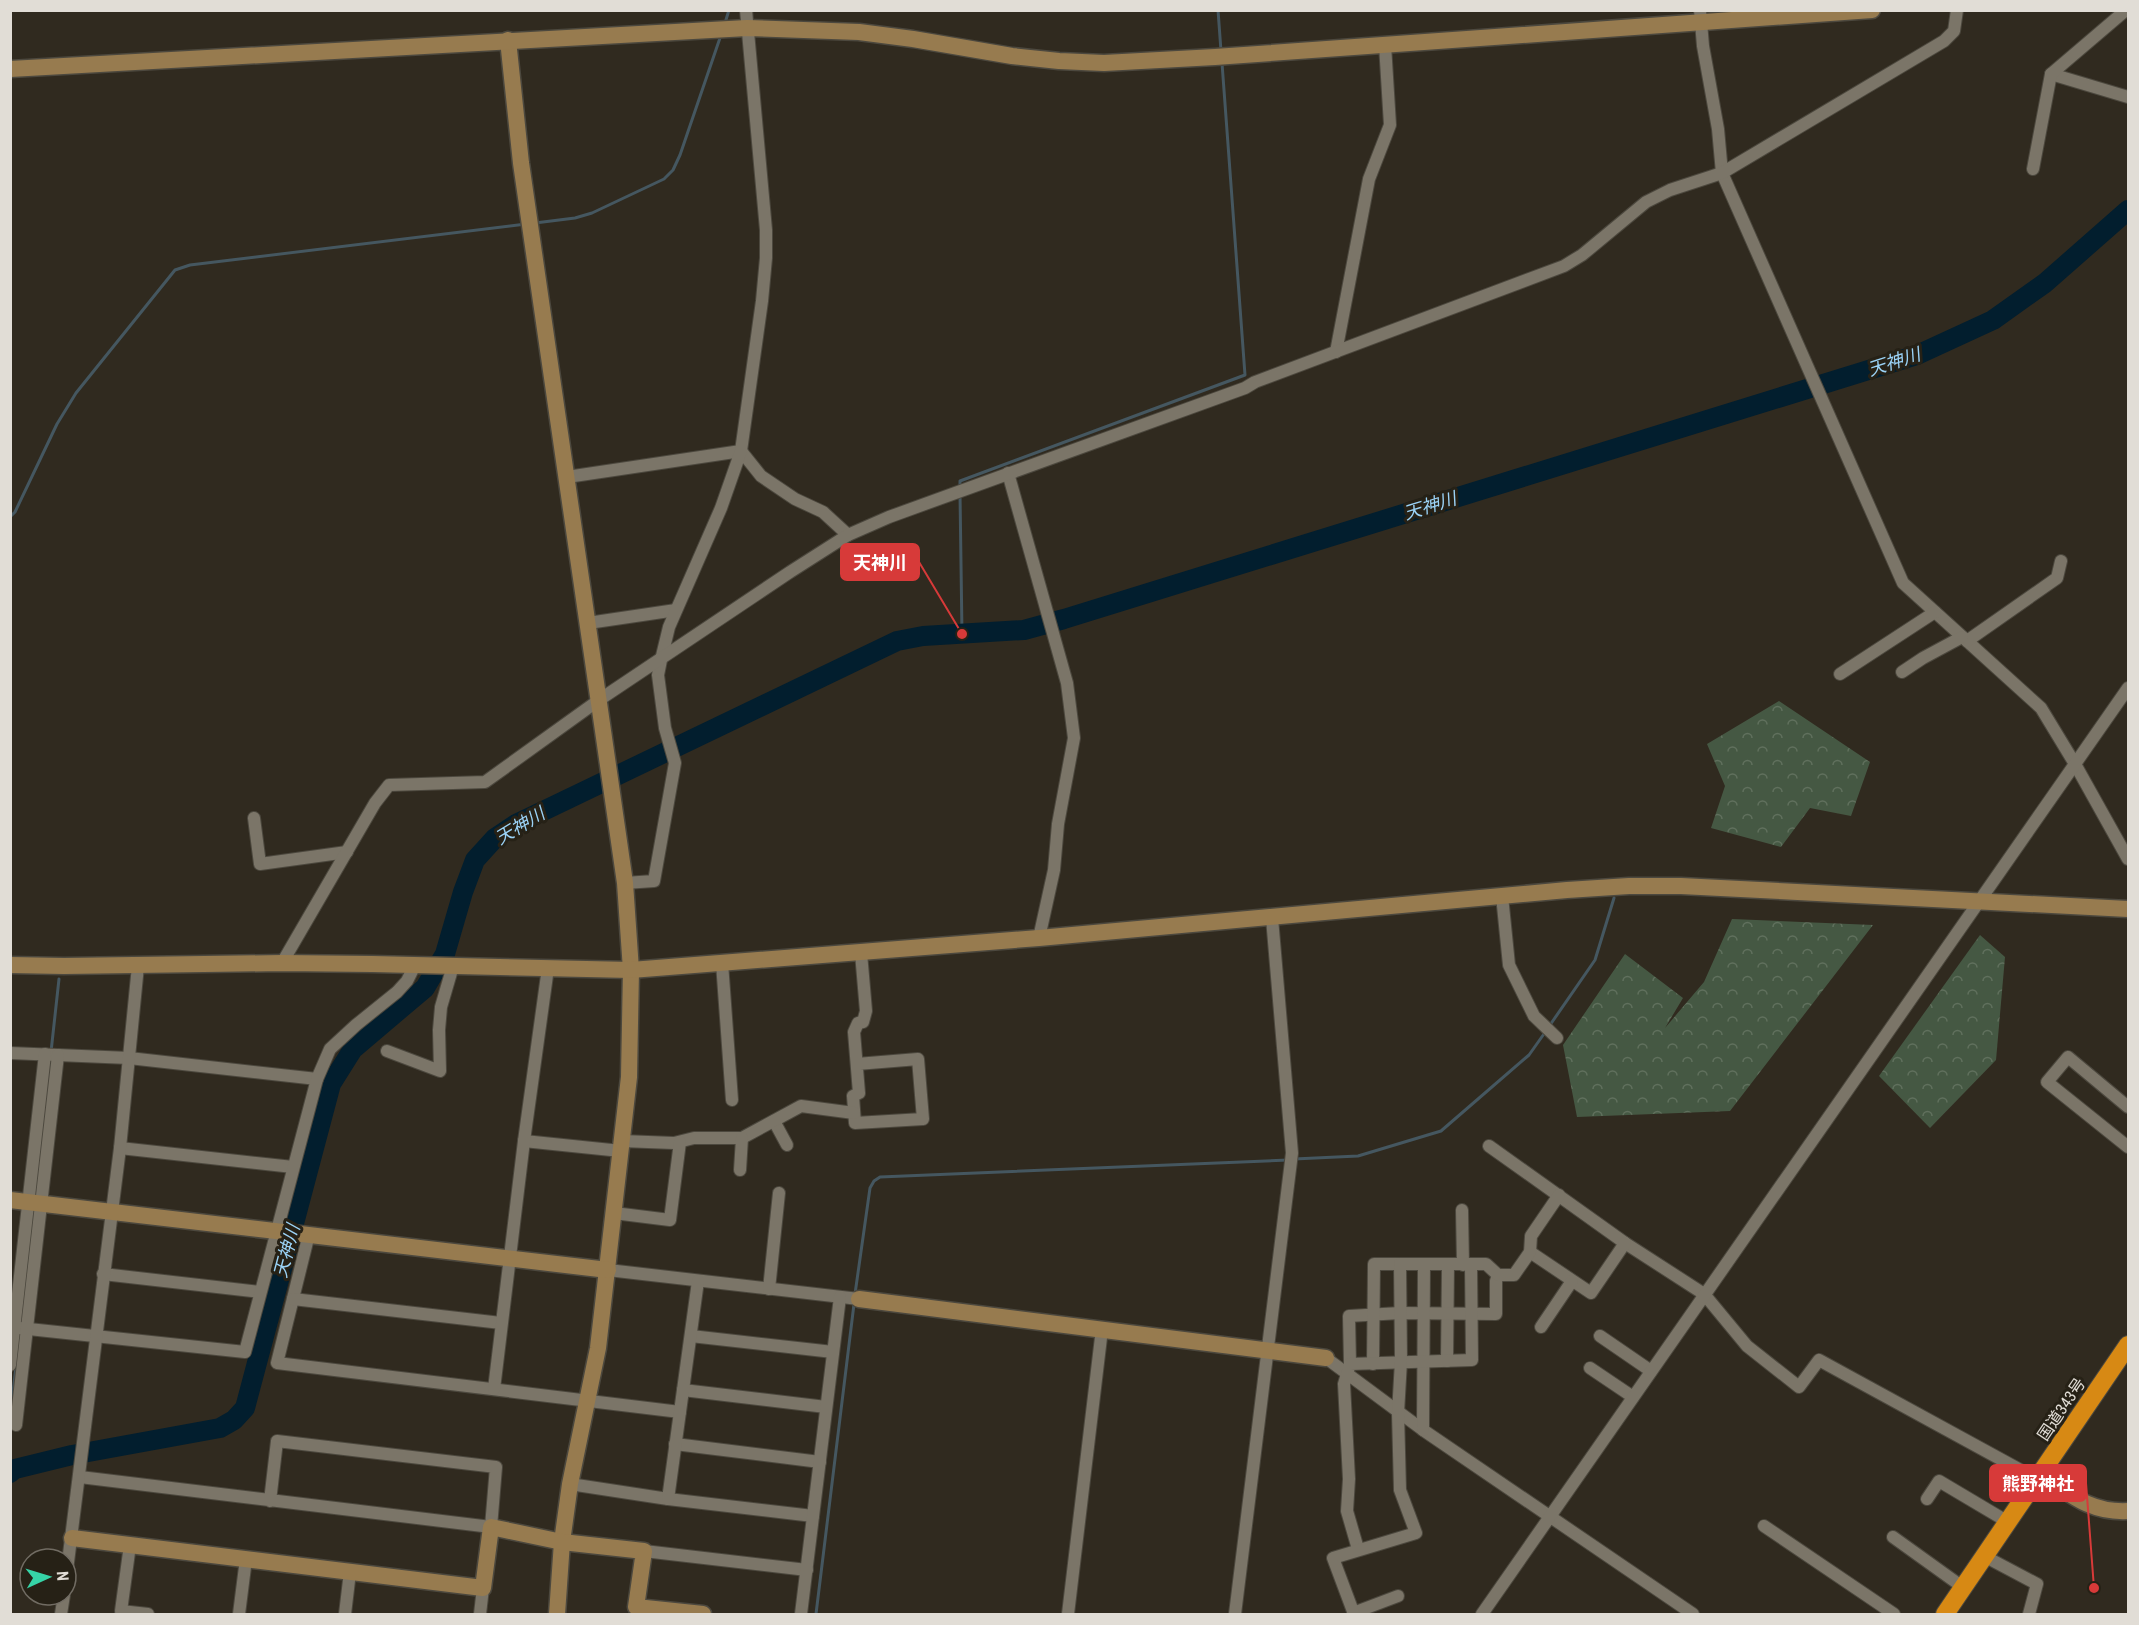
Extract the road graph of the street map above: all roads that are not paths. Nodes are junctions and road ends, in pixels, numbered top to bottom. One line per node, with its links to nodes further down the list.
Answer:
1 (746, 10): 6 (street)
2 (1872, 10): 5 (street)
3 (1957, 10): 13 (street)
4 (2126, 10): 10 (street)
5 (1700, 17): 8 (street); 13 (street)
6 (747, 28): 7 (street); 8 (street); 15 (street)
7 (508, 40): 9 (street); 17 (street)
8 (1385, 45): 14 (street)
9 (10, 69)
10 (2051, 74): 11 (street); 12 (street)
11 (2128, 97)
12 (2033, 170)
13 (1722, 173): 14 (street); 21 (street)
14 (1336, 352): 16 (street)
15 (741, 451): 17 (street); 18 (street); 20 (street)
16 (1008, 473): 18 (street); 38 (street)
17 (567, 477): 22 (street)
18 (848, 535): 24 (street)
19 (2061, 561): 23 (street)
20 (676, 610): 22 (street); 24 (street)
21 (1935, 612): 23 (street); 26 (street)
22 (588, 623): 28 (street)
23 (1965, 639): 25 (street); 29 (street)
24 (661, 660): 28 (street); 33 (street)
25 (1902, 672)
26 (1840, 674)
27 (2128, 688): 29 (street)
28 (600, 700): 31 (street); 33 (street)
29 (2075, 764): 32 (street); 35 (street)
30 (254, 818): 31 (street)
31 (347, 852): 40 (street)
32 (2128, 860)
33 (625, 883): 47 (street)
34 (1502, 896): 35 (street); 37 (street); 48 (street)
35 (1979, 902): 36 (street); 93 (street)
36 (2128, 909)
37 (1272, 918): 38 (street); 109 (street)
38 (1039, 938): 39 (street)
39 (861, 953): 41 (street); 54 (street)
40 (282, 963): 43 (street); 44 (street)
41 (722, 963): 47 (street); 56 (street)
42 (10, 964): 44 (street)
43 (415, 965): 45 (street); 55 (street)
44 (138, 966): 53 (street)
45 (453, 966): 46 (street); 49 (street)
46 (548, 968): 47 (street); 61 (street)
47 (631, 970): 64 (street)
48 (1557, 1038)
49 (387, 1051)
50 (10, 1053): 51 (street)
51 (45, 1054): 52 (street); 73 (street)
52 (58, 1055): 53 (street); 73 (street)
53 (129, 1058): 55 (street); 67 (street)
54 (857, 1064): 58 (street); 58 (street)
55 (317, 1079): 68 (street)
56 (732, 1100)
57 (2128, 1107): 66 (street)
58 (854, 1113): 59 (street)
59 (774, 1121): 60 (street); 63 (street)
60 (742, 1138): 62 (street); 69 (street)
61 (524, 1141): 64 (street); 81 (street)
62 (680, 1142): 64 (street); 76 (street)
63 (787, 1145)
64 (621, 1146): 76 (street)
65 (1489, 1146): 71 (street)
66 (2128, 1147)
67 (120, 1148): 68 (street); 75 (street)
68 (293, 1167): 77 (street)
69 (740, 1170)
70 (779, 1193): 91 (street)
71 (1559, 1195): 79 (street); 80 (street)
72 (10, 1200): 73 (street)
73 (35, 1202): 75 (street); 103 (street)
74 (1461, 1210): 85 (street)
75 (111, 1211): 77 (street); 87 (street)
76 (614, 1214): 86 (street)
77 (277, 1230): 78 (street); 92 (street)
78 (309, 1234): 81 (street); 95 (street)
79 (1625, 1243): 90 (street); 93 (street)
80 (1530, 1252): 88 (street); 90 (street)
81 (510, 1258): 86 (street); 101 (street)
82 (1400, 1264): 83 (street); 96 (street); 100 (street)
83 (1424, 1264): 84 (street); 97 (street)
84 (1448, 1265): 85 (street); 98 (street)
85 (1467, 1265): 88 (street); 99 (street)
86 (608, 1270): 89 (street); 123 (street)
87 (103, 1274): 92 (street); 106 (street)
88 (1498, 1275): 99 (street)
89 (698, 1281): 91 (street); 107 (street)
90 (1572, 1281): 102 (street)
91 (769, 1289): 94 (street)
92 (260, 1292): 106 (street)
93 (1704, 1294): 119 (street); 131 (street)
94 (850, 1298): 104 (street); 110 (street)
95 (293, 1299): 101 (street); 120 (street)
96 (1400, 1313): 97 (street); 100 (street); 112 (street)
97 (1424, 1313): 98 (street); 113 (street)
98 (1447, 1313): 99 (street); 114 (street)
99 (1471, 1313): 114 (street)
100 (1373, 1315): 115 (street); 117 (street)
101 (501, 1323): 120 (street)
102 (1540, 1327)
103 (17, 1328): 106 (street); 116 (street); 127 (street)
104 (1102, 1329): 109 (street); 165 (street)
105 (1600, 1335): 119 (street)
106 (96, 1336): 132 (street)
107 (691, 1336): 110 (street); 121 (street)
108 (2128, 1345): 131 (highway, 国道343号)
109 (1268, 1350): 111 (street); 166 (street)
110 (833, 1352): 124 (street)
111 (1326, 1358): 117 (street)
112 (1401, 1361): 113 (street); 115 (street); 126 (street)
113 (1424, 1361): 114 (street); 128 (street)
114 (1447, 1361)
115 (1373, 1364): 117 (street)
116 (10, 1365)
117 (1349, 1368): 126 (street); 148 (street)
118 (1590, 1368): 122 (street)
119 (1651, 1371): 122 (street)
120 (495, 1389): 123 (street)
121 (683, 1390): 124 (street); 125 (street)
122 (1633, 1397): 139 (street)
123 (588, 1401): 125 (street); 133 (street)
124 (826, 1407): 130 (street)
125 (680, 1412): 129 (street)
126 (1398, 1413): 128 (street); 148 (street)
127 (16, 1425)
128 (1423, 1430): 139 (street)
129 (675, 1444): 130 (street); 135 (street)
130 (820, 1462): 138 (street)
131 (2039, 1476): 137 (street); 140 (highway, 国道343号)
132 (80, 1477): 136 (street); 144 (street)
133 (570, 1484): 135 (street); 145 (street)
134 (1927, 1498): 140 (street)
135 (668, 1499): 138 (street)
136 (270, 1501): 142 (street); 142 (street)
137 (2128, 1511)
138 (813, 1516): 152 (street)
139 (1549, 1518): 168 (street); 169 (street)
140 (2008, 1522): 150 (highway, 国道343号)
141 (1764, 1526): 170 (street)
142 (490, 1527): 145 (street); 154 (street)
143 (1893, 1537): 155 (street)
144 (72, 1538): 146 (street); 147 (street)
145 (562, 1542): 149 (street); 162 (street)
146 (130, 1545): 151 (street); 158 (street)
147 (71, 1547)
148 (1358, 1549): 167 (street)
149 (644, 1551): 152 (street); 157 (street)
150 (1984, 1556): 155 (highway, 国道343号); 172 (street)
151 (246, 1559): 153 (street); 159 (street)
152 (807, 1570): 164 (street)
153 (350, 1572): 154 (street); 160 (street)
154 (483, 1588): 161 (street)
155 (1964, 1588): 171 (highway, 国道343号)
156 (1398, 1596): 167 (street)
157 (636, 1610): 163 (street)
158 (148, 1614)
159 (238, 1614)
160 (345, 1614)
161 (480, 1614)
162 (557, 1614)
163 (703, 1614)
164 (801, 1614)
165 (1068, 1614)
166 (1235, 1614)
167 (1354, 1614)
168 (1482, 1614)
169 (1693, 1614)
170 (1894, 1614)
171 (1945, 1614)
172 (2029, 1614)

